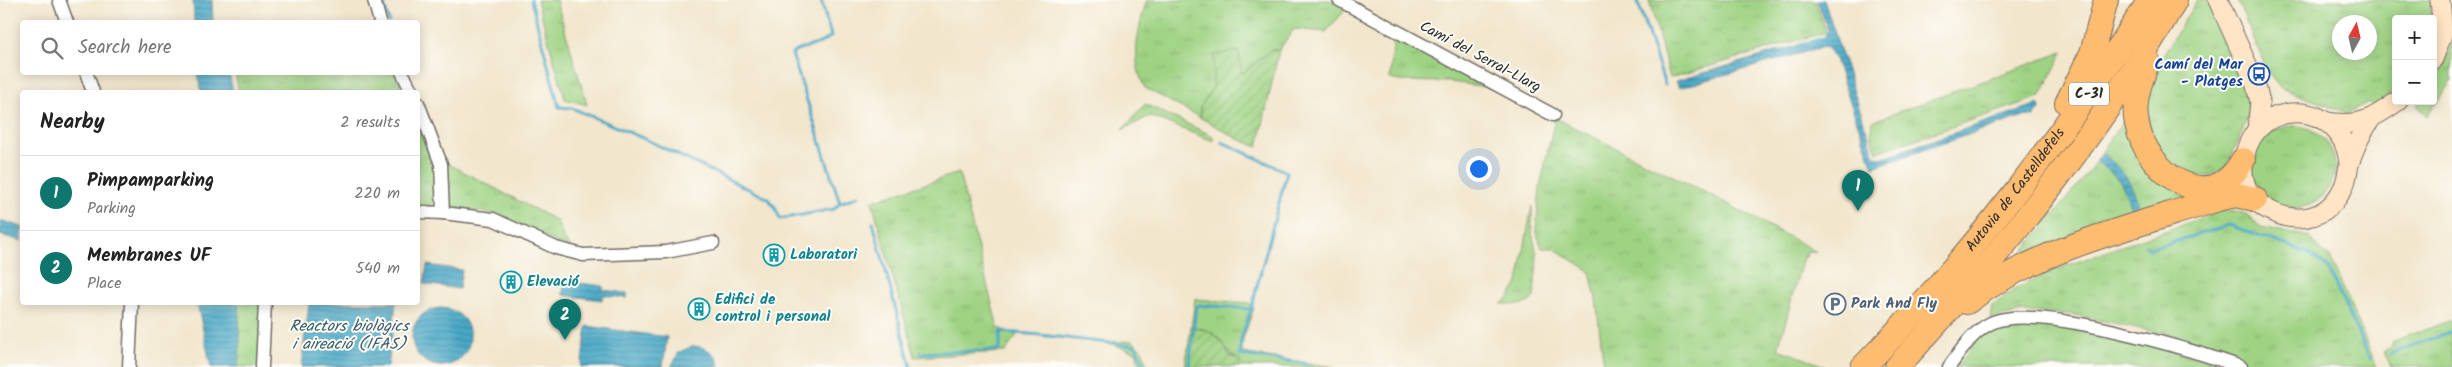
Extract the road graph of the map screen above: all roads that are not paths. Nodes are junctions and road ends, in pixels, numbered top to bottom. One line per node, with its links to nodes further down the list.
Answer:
1 (59, 0): 9 (street)
2 (374, 0): 10 (street)
3 (1339, 0): 21 (street, Camí del Serral-Llarg)
4 (2106, 0): 27 (highway)
5 (2150, 0): 27 (highway, Autovia de Castelldefels / C-31)
6 (2175, 0): 11 (highway, Autovia de Castelldefels / C-31)
7 (2218, 0): 15 (main road)
8 (2440, 0): 12 (main road)
9 (66, 20)
10 (379, 20)
11 (2160, 26): 25 (highway); 34 (highway, Autovia de Castelldefels / C-31)
12 (2437, 46)
13 (87, 75): 16 (street)
14 (404, 75): 17 (street)
15 (2255, 82): 20 (main road); 24 (main road)
16 (92, 90)
17 (411, 90)
18 (2392, 105): 22 (main road)
19 (420, 109): 30 (street)
20 (2299, 112): 23 (main road); 24 (main road)
21 (1553, 115)
22 (2370, 120): 23 (main road); 26 (main road)
23 (2326, 122): 26 (main road)
24 (2257, 129): 25 (main road)
25 (2243, 160): 28 (main road)
26 (2349, 164): 28 (main road)
27 (2023, 184): 37 (highway, Autovia de Castelldefels / C-31)
28 (2255, 199): 34 (highway)
29 (420, 212): 30 (street)
30 (442, 213): 31 (street)
31 (713, 243)
32 (132, 305): 35 (street)
33 (265, 305): 36 (street)
34 (1932, 329): 38 (highway, Autovia de Castelldefels / C-31)
35 (129, 367)
36 (262, 367)
37 (1863, 367)
38 (1897, 367)
39 (1948, 367): 40 (street)
40 (2240, 367)

